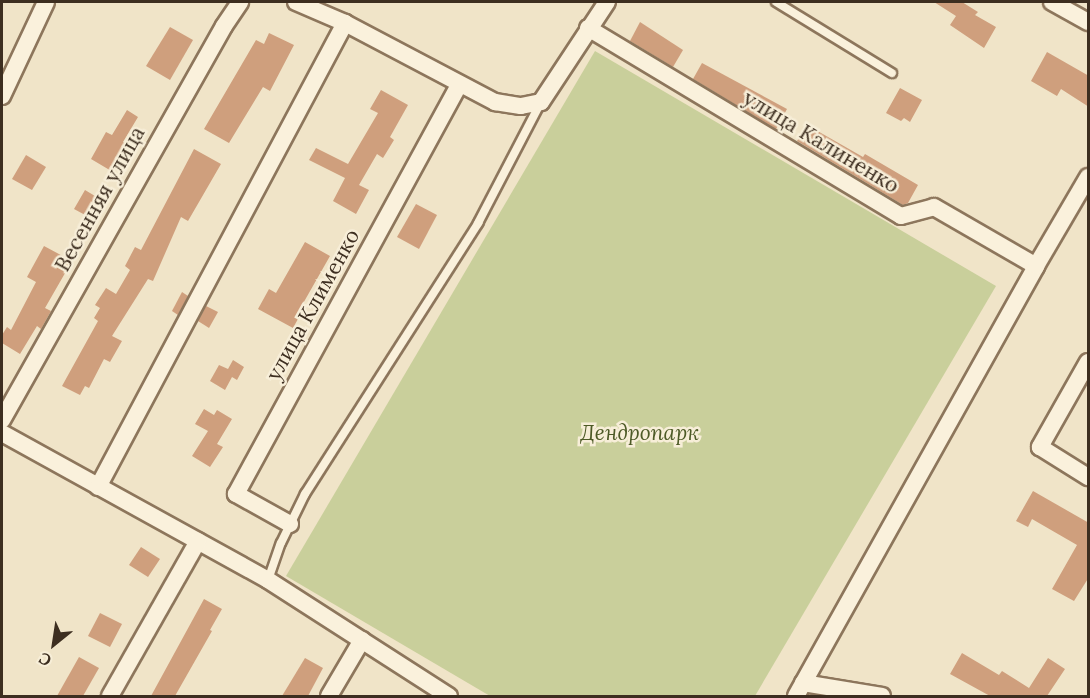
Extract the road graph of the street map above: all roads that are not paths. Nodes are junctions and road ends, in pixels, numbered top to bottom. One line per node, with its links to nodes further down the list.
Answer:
1 (46, 2): 12 (street)
2 (240, 2): 17 (street, Весенняя улица)
3 (296, 2): 8 (street)
4 (607, 2): 9 (street)
5 (776, 2): 10 (lane)
6 (1052, 2): 7 (street)
7 (1089, 22)
8 (345, 23): 11 (street); 20 (street)
9 (588, 28): 13 (street); 15 (street, улица Калиненко)
10 (892, 73)
11 (460, 84): 13 (street); 21 (street, улица Клименко)
12 (2, 96)
13 (541, 102): 21 (lane)
14 (1089, 177): 15 (street)
15 (1036, 266): 25 (street)
16 (1089, 362): 19 (street)
17 (2, 420)
18 (2, 433): 20 (street)
19 (1089, 477)
20 (98, 487): 22 (street)
21 (290, 524): 23 (lane)
22 (198, 541): 23 (street); 27 (street)
23 (268, 580): 24 (street)
24 (362, 640): 26 (street); 28 (street)
25 (799, 690): 29 (street)
26 (442, 695)
27 (110, 696)
28 (329, 696)
29 (882, 696)

